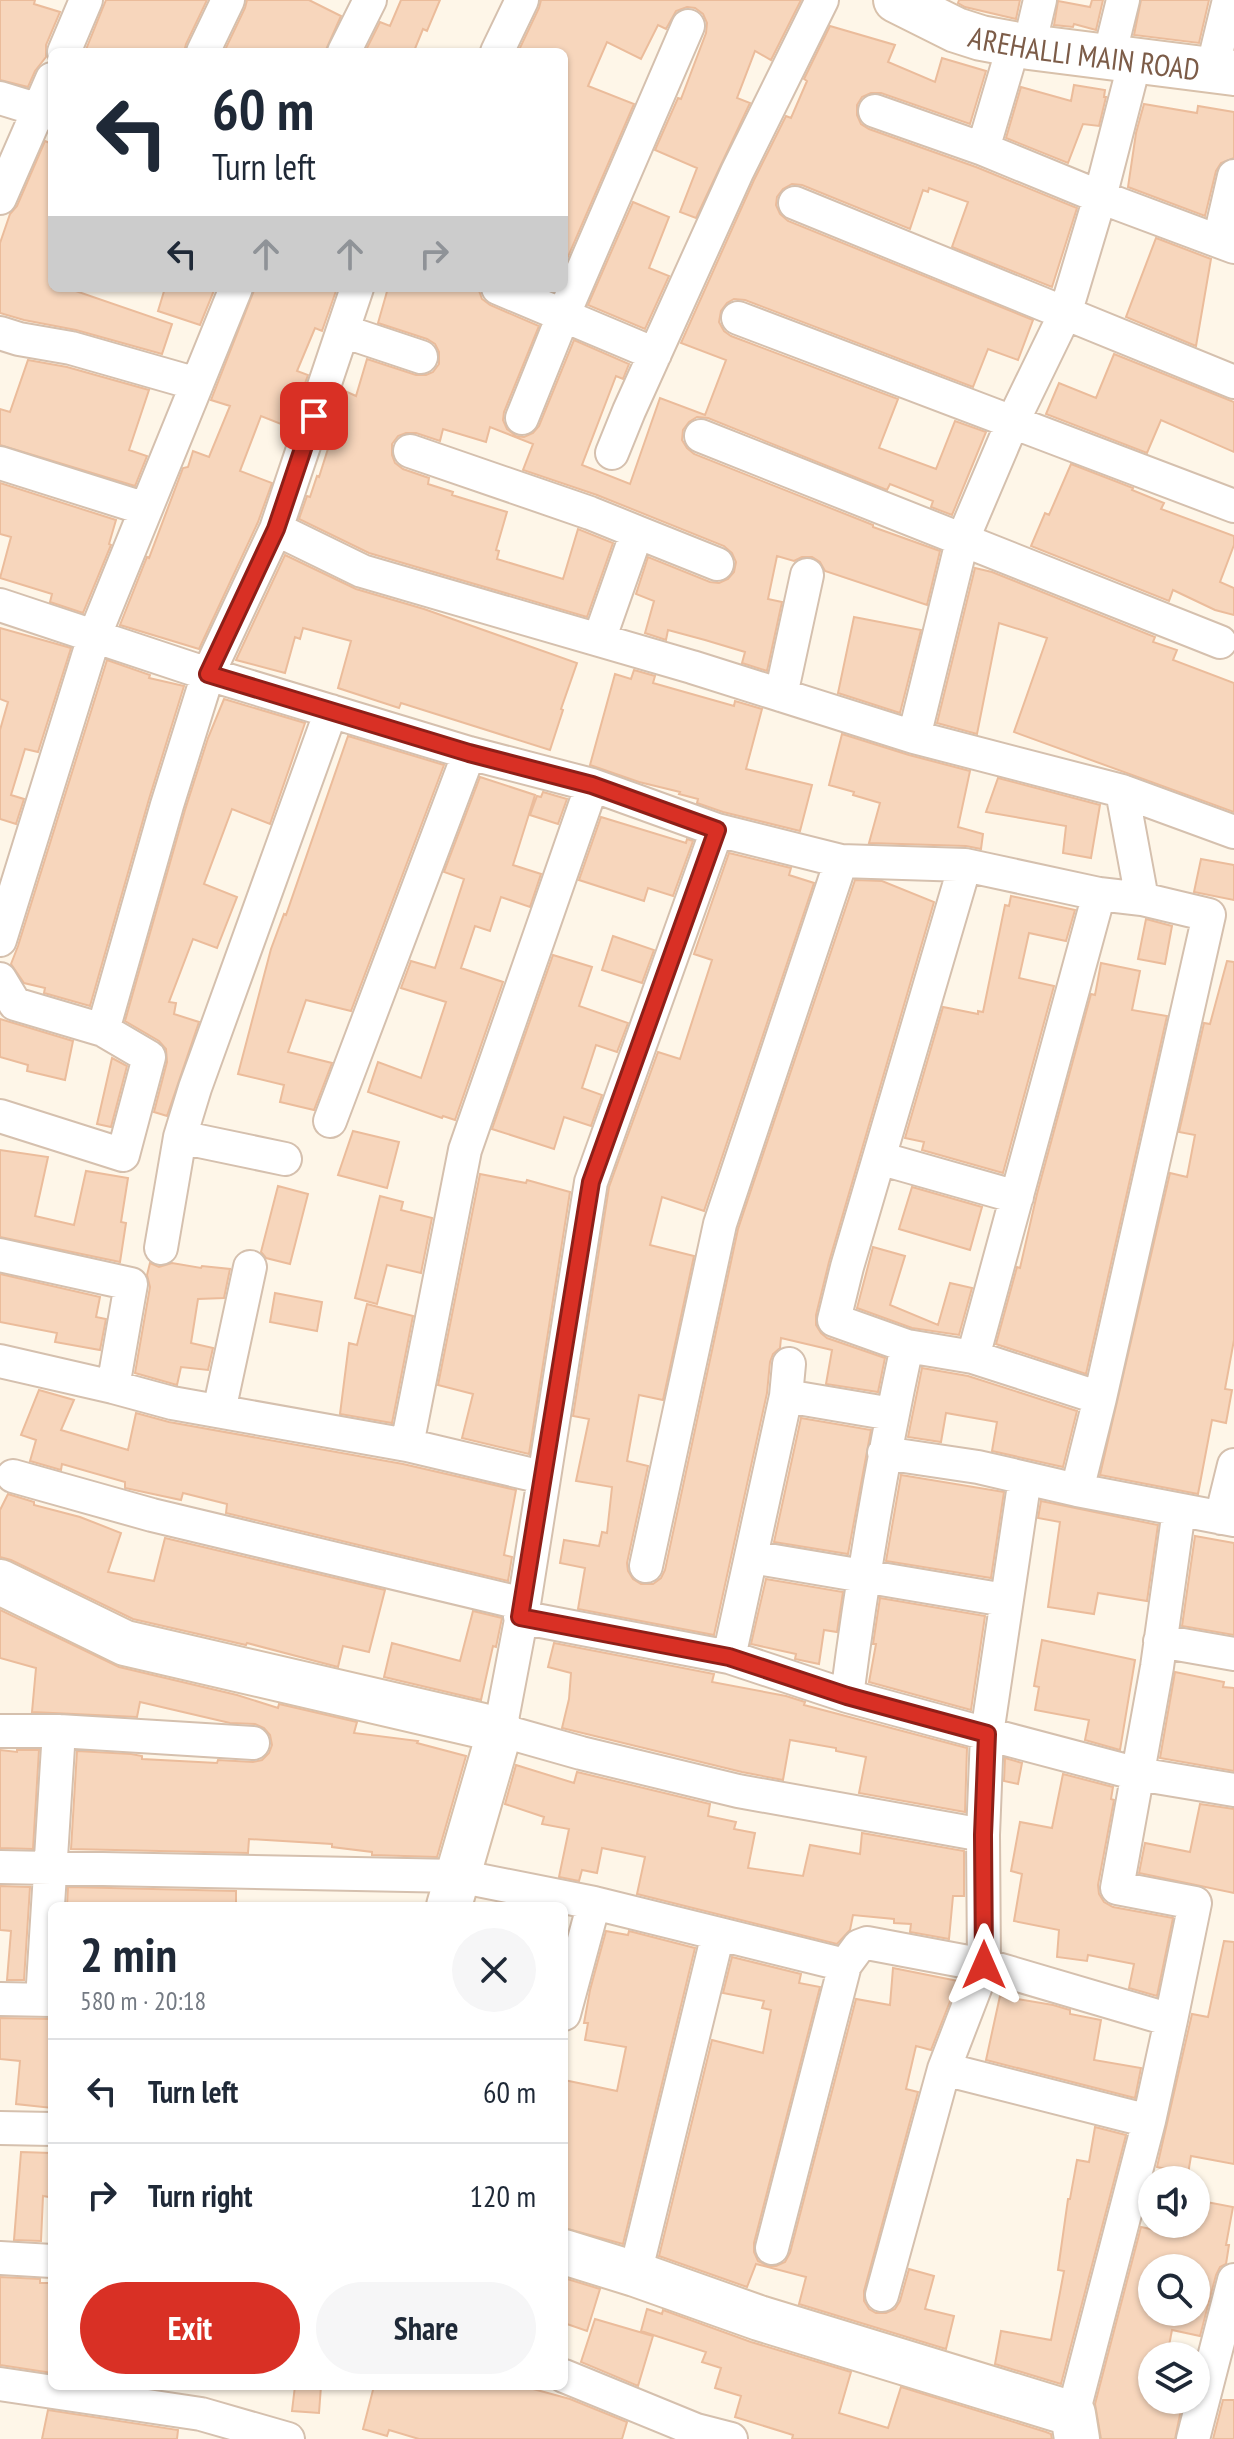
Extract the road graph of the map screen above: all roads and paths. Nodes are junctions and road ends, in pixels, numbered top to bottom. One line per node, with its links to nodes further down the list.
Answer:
1 (86, 0): 12 (street)
2 (228, 0): 13 (street)
3 (370, 0): 14 (street)
4 (522, 0): 15 (street)
5 (822, 0): 35 (street)
6 (896, 0): 11 (street, AREHALLI MAIN ROAD)
7 (1040, 0): 11 (street)
8 (1123, 0): 16 (street)
9 (1229, 0): 17 (street)
10 (688, 26): 31 (street)
11 (1021, 46): 16 (street, AREHALLI MAIN ROAD); 21 (street)
12 (66, 48)
13 (205, 48)
14 (346, 48)
15 (499, 48)
16 (1122, 59): 17 (street, AREHALLI MAIN ROAD); 23 (street)
17 (1223, 72)
18 (0, 98): 20 (street)
19 (875, 111): 21 (street)
20 (45, 112): 24 (street)
21 (983, 149): 23 (street)
22 (1234, 176): 26 (street)
23 (1100, 197): 26 (street); 30 (street)
24 (0, 198)
25 (795, 203): 30 (street)
26 (1226, 244)
27 (234, 292): 38 (street)
28 (356, 292): 33 (street)
29 (507, 292): 31 (street)
30 (1065, 314): 37 (street); 40 (street)
31 (563, 316): 35 (street); 39 (street)
32 (738, 318): 40 (street)
33 (343, 331): 36 (street); 47 (street)
34 (0, 333): 38 (street)
35 (655, 354): 43 (street)
36 (421, 357)
37 (1234, 382)
38 (197, 384): 46 (street)
39 (522, 418)
40 (1013, 421): 45 (street); 49 (street)
41 (701, 436): 49 (street)
42 (410, 451): 48 (street)
43 (612, 453)
44 (0, 463): 46 (street)
45 (1234, 506)
46 (146, 509): 53 (street)
47 (276, 529): 54 (street); 56 (street)
48 (637, 532): 50 (street); 54 (street)
49 (962, 541): 55 (street); 59 (street)
50 (717, 564)
51 (807, 575): 57 (street)
52 (0, 605): 53 (street)
53 (94, 637): 56 (street); 69 (street)
54 (599, 640): 57 (street)
55 (1220, 642)
56 (208, 674): 58 (street); 71 (street)
57 (781, 695): 59 (street)
58 (331, 711): 60 (street); 74 (street)
59 (914, 737): 62 (street)
60 (469, 753): 61 (street); 73 (street)
61 (592, 785): 63 (street); 90 (street)
62 (1122, 791): 64 (street); 68 (street)
63 (717, 830): 65 (street); 94 (street)
64 (1234, 832)
65 (841, 861): 66 (street); 100 (street)
66 (965, 865): 67 (street); 75 (street)
67 (1099, 894): 68 (street); 77 (street)
68 (1142, 899): 87 (street)
69 (0, 940)
70 (0, 979): 71 (street)
71 (103, 1030): 72 (street)
72 (0, 1116)
73 (330, 1121)
74 (180, 1137): 76 (street); 78 (street)
75 (879, 1158): 77 (street); 81 (street)
76 (285, 1159)
77 (1017, 1197): 82 (street)
78 (161, 1248)
79 (0, 1255): 85 (street)
80 (250, 1267): 88 (street)
81 (907, 1346): 82 (street); 89 (street)
82 (973, 1357): 87 (street)
83 (0, 1361): 85 (street)
84 (789, 1364): 86 (street)
85 (113, 1387): 88 (street)
86 (786, 1396): 89 (street); 99 (street)
87 (1100, 1398): 96 (street)
88 (219, 1411): 90 (street)
89 (892, 1414): 91 (street)
90 (407, 1445): 94 (street)
91 (884, 1453): 95 (street); 101 (street)
92 (1234, 1465): 98 (street)
93 (13, 1476): 104 (street)
94 (542, 1477): 104 (street)
95 (1025, 1478): 96 (street); 103 (street)
96 (1077, 1490): 97 (street)
97 (1179, 1510): 98 (street); 105 (street)
98 (1228, 1519)
99 (751, 1557): 101 (street); 107 (street)
100 (646, 1566)
101 (863, 1575): 103 (street); 108 (street)
102 (0, 1582): 109 (street)
103 (1005, 1600): 112 (street)
104 (522, 1610): 107 (street); 109 (street)
105 (1160, 1641): 106 (street); 114 (street)
106 (1234, 1654)
107 (729, 1657): 108 (street)
108 (847, 1696): 112 (street)
109 (500, 1730): 116 (street); 119 (street)
110 (0, 1731): 111 (street)
111 (59, 1731): 113 (street); 118 (street)
112 (987, 1734): 114 (street); 116 (street)
113 (253, 1743)
114 (1138, 1774): 115 (street); 129 (street)
115 (1234, 1790)
116 (983, 1835): 125 (street)
117 (0, 1867): 118 (street)
118 (49, 1868): 119 (street); 120 (street)
119 (454, 1891): 121 (street)
120 (48, 1902)
121 (594, 1903): 123 (street); 127 (street)
122 (48, 1934): 128 (street)
123 (718, 1934): 124 (street); 138 (street)
124 (845, 1965): 125 (street); 134 (street)
125 (984, 1965): 129 (street); 130 (street)
126 (0, 1999): 128 (street)
127 (568, 1999)
128 (47, 2000)
129 (1171, 2020): 131 (street)
130 (944, 2069): 131 (street); 140 (street)
131 (1149, 2121): 143 (street)
132 (0, 2128): 133 (street)
133 (48, 2129)
134 (772, 2248)
135 (568, 2253): 138 (street)
136 (0, 2258): 137 (street)
137 (48, 2261)
138 (635, 2274): 143 (street)
139 (1234, 2280): 146 (street)
140 (882, 2295)
141 (568, 2378): 145 (street)
142 (0, 2384): 144 (street)
143 (1075, 2426)
144 (288, 2439)
145 (731, 2439)
146 (1193, 2439)

